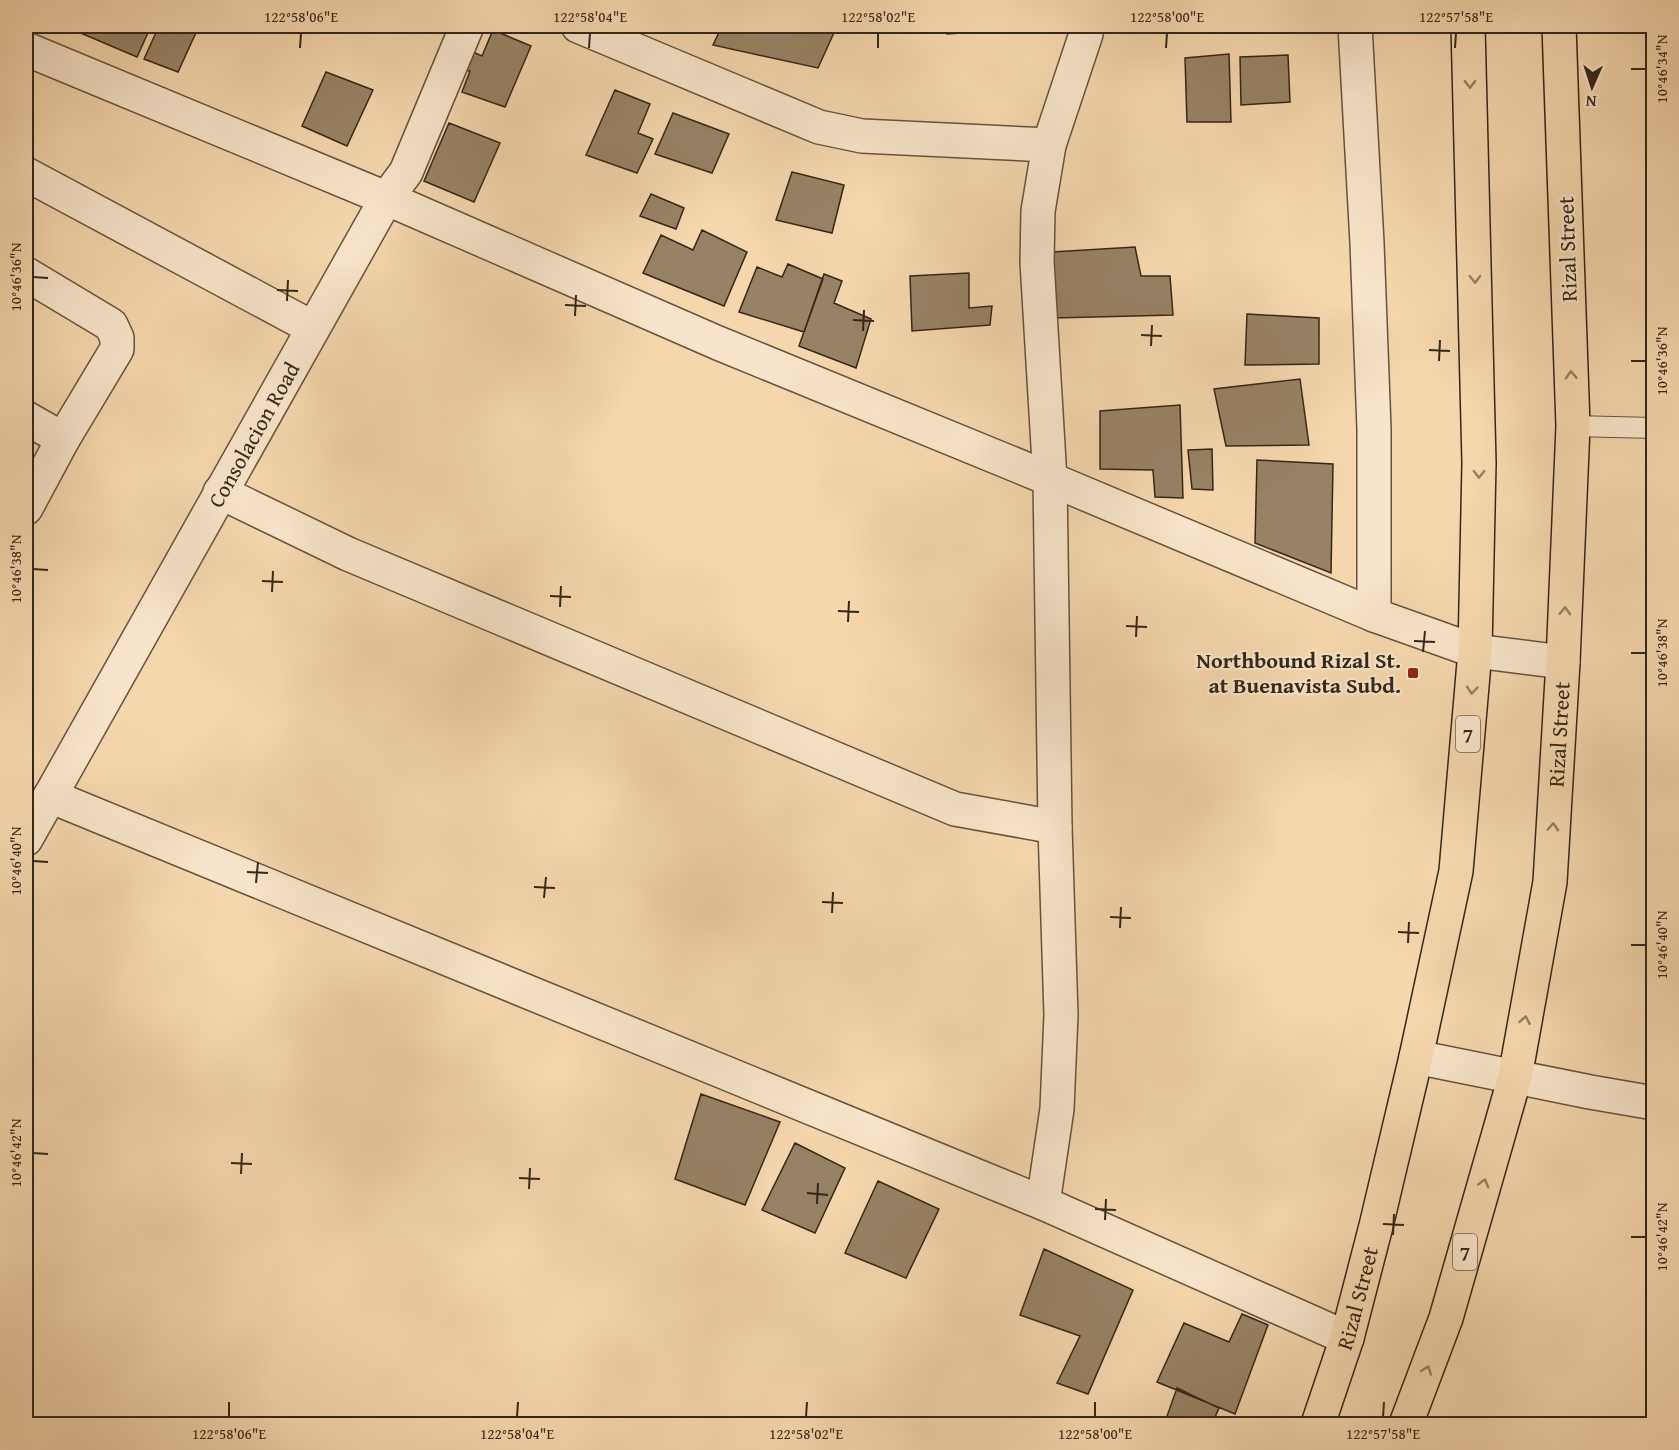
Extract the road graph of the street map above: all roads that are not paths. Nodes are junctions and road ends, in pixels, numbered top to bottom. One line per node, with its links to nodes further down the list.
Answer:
1 (467, 26): 10 (street, Consolacion Road)
2 (578, 26): 8 (street)
3 (1087, 26): 8 (street)
4 (1355, 26): 20 (street)
5 (1468, 26): 21 (main road, Rizal Street / 7, one-way to 21)
6 (1559, 26): 14 (main road, Rizal Street / 7, one-way to 6)
7 (26, 49): 10 (street)
8 (1049, 145): 17 (street)
9 (26, 174): 12 (street)
10 (386, 199): 12 (street, Consolacion Road); 17 (street)
11 (26, 274): 16 (street)
12 (313, 328): 18 (street, Consolacion Road)
13 (26, 418): 16 (street)
14 (1573, 426): 15 (lane); 22 (main road, Rizal Street / 7, one-way to 14)
15 (1653, 428)
16 (63, 439): 19 (street)
17 (1050, 479): 20 (street); 24 (street)
18 (220, 492): 23 (street, Consolacion Road); 24 (street)
19 (26, 508)
20 (1374, 615): 21 (street)
21 (1475, 651): 22 (street); 26 (main road, Rizal Street / 7, one-way to 26)
22 (1563, 662): 27 (main road, Rizal Street / 7, one-way to 22)
23 (50, 796): 25 (street, Consolacion Road); 29 (street)
24 (1055, 827): 29 (street)
25 (26, 839)
26 (1416, 1058): 27 (street); 30 (main road, Rizal Street / 7)
27 (1515, 1077): 28 (street); 32 (main road, Rizal Street / 7, one-way to 27)
28 (1653, 1103)
29 (1043, 1203): 30 (street)
30 (1347, 1338): 31 (main road, Rizal Street / 7)
31 (1318, 1425)
32 (1406, 1425)

